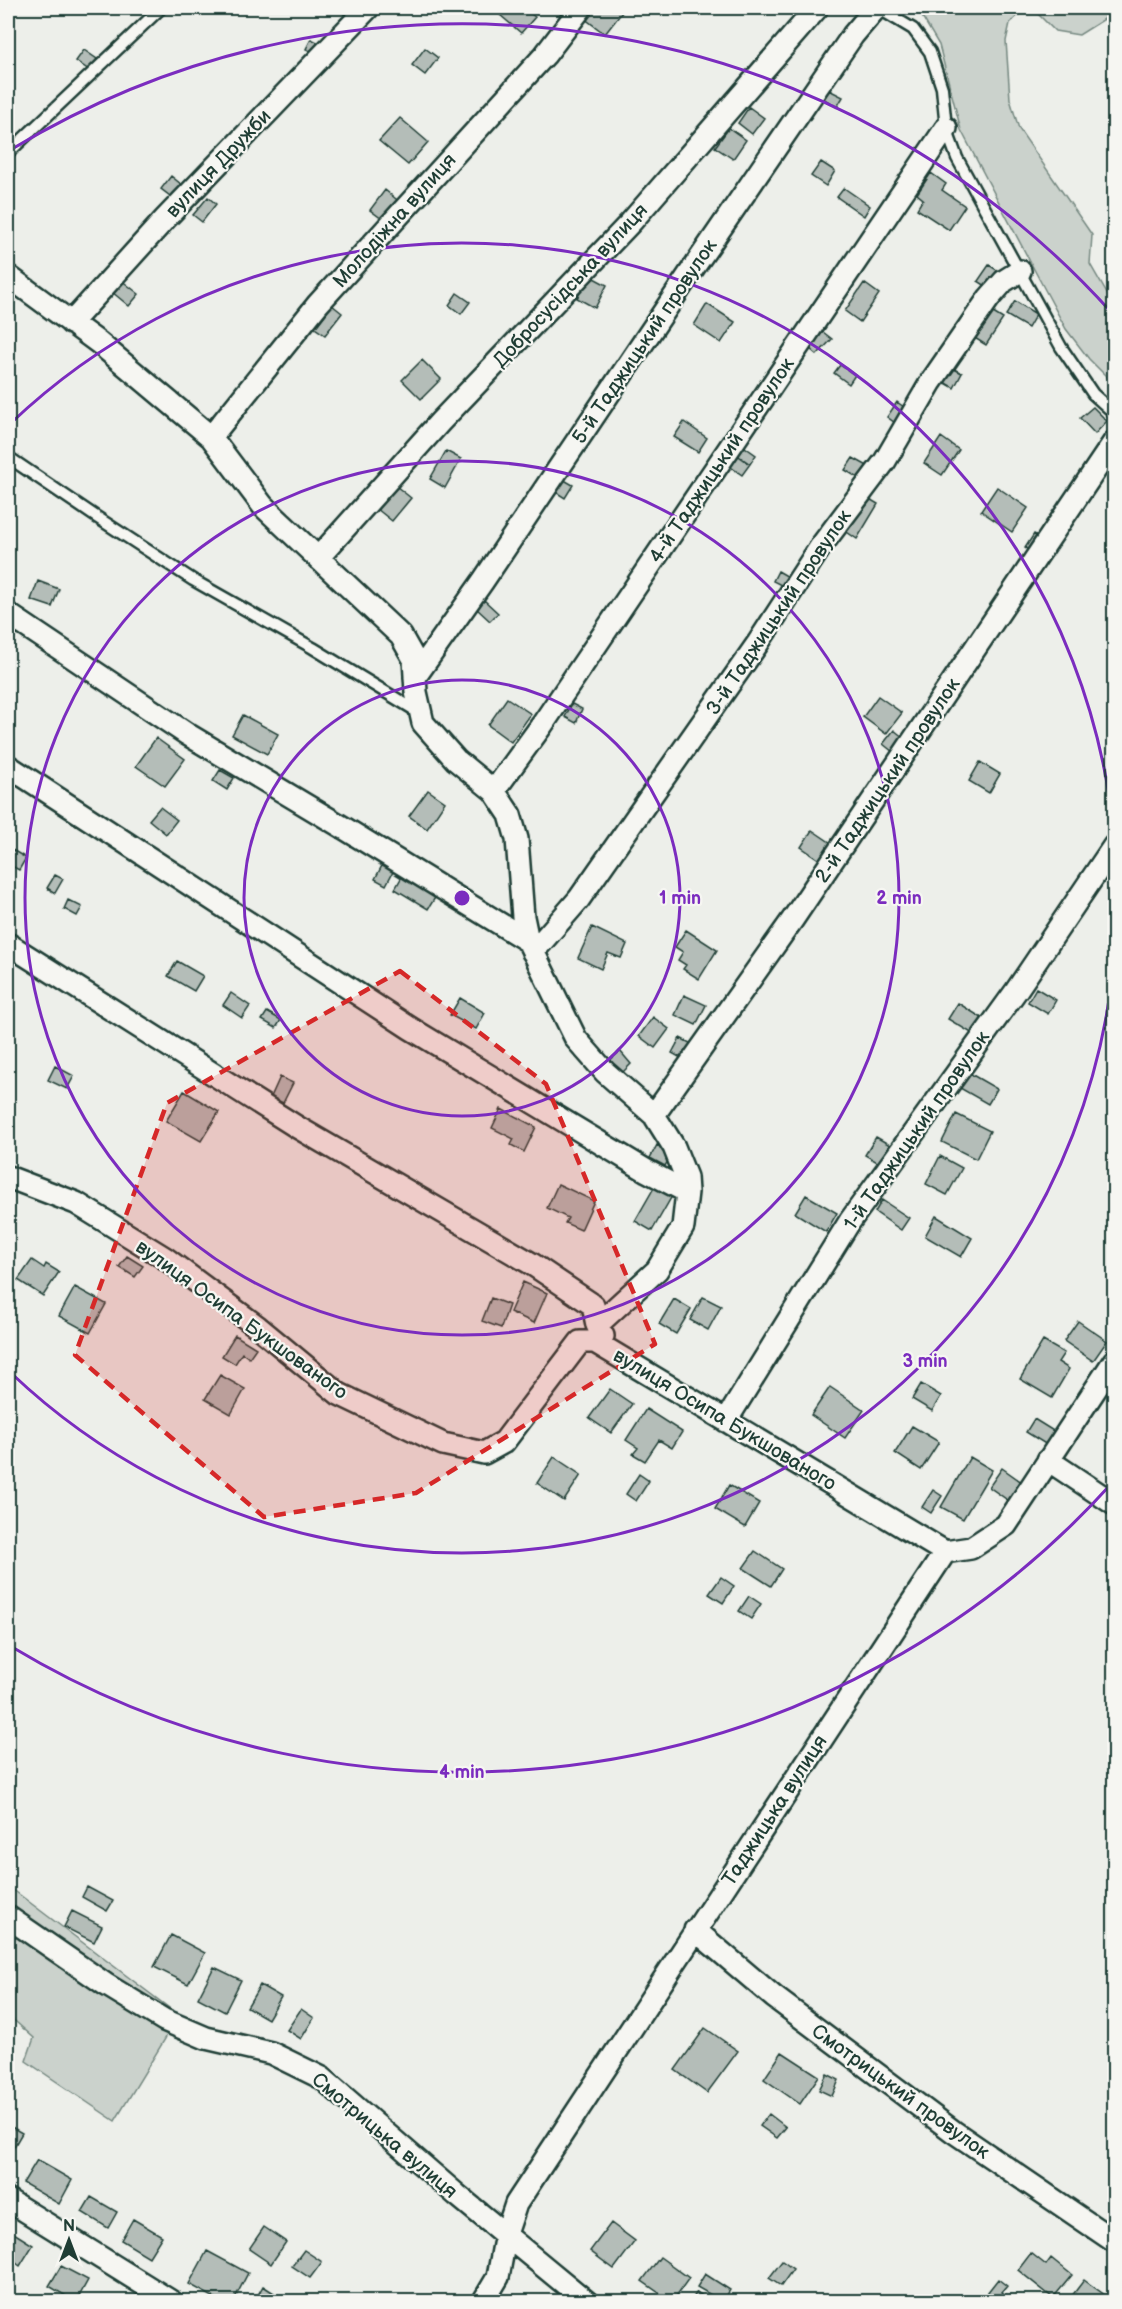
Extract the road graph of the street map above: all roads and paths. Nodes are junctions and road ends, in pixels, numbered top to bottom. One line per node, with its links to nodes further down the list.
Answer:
1 (161, 8): 7 (lane)
2 (368, 8): 10 (street, вулиця Дружби)
3 (581, 8): 12 (street, Молодіжна вулиця)
4 (817, 8): 15 (street, Добросусідська вулиця)
5 (877, 8): 6 (lane); 17 (street, 5-й Таджицький провулок)
6 (946, 128): 8 (lane); 20 (street, 4-й Таджицький провулок)
7 (8, 153)
8 (1020, 271): 11 (lane); 23 (street, 3-й Таджицький провулок)
9 (8, 276): 10 (street)
10 (71, 323): 12 (street)
11 (1114, 413)
12 (211, 437): 15 (street)
13 (1114, 442): 24 (street, 2-й Таджицький провулок)
14 (8, 457): 18 (lane)
15 (318, 558): 17 (street)
16 (8, 614): 23 (street)
17 (415, 677): 18 (street)
18 (421, 713): 20 (street)
19 (8, 766): 26 (street)
20 (494, 791): 23 (street)
21 (1114, 846): 30 (street, 1-й Таджицький провулок)
22 (8, 944): 27 (street)
23 (531, 946): 24 (street)
24 (654, 1115): 26 (street)
25 (8, 1177): 28 (street, вулиця Осипа Букшованого)
26 (687, 1192): 27 (street)
27 (597, 1325): 28 (street)
28 (613, 1352): 30 (street, вулиця Осипа Букшованого)
29 (1114, 1361): 31 (street)
30 (726, 1421): 33 (street, вулиця Осипа Букшованого)
31 (1048, 1461): 32 (street); 33 (street)
32 (1114, 1504)
33 (945, 1552): 35 (street, Таджицька вулиця)
34 (8, 1917): 37 (street, Смотрицька вулиця)
35 (695, 1930): 37 (street, Таджицька вулиця); 38 (street, Смотрицький провулок)
36 (8, 2200): 39 (street)
37 (507, 2234): 40 (street, Таджицька вулиця); 41 (street, Смотрицька вулиця)
38 (1114, 2241)
39 (166, 2300)
40 (483, 2301)
41 (587, 2301)

